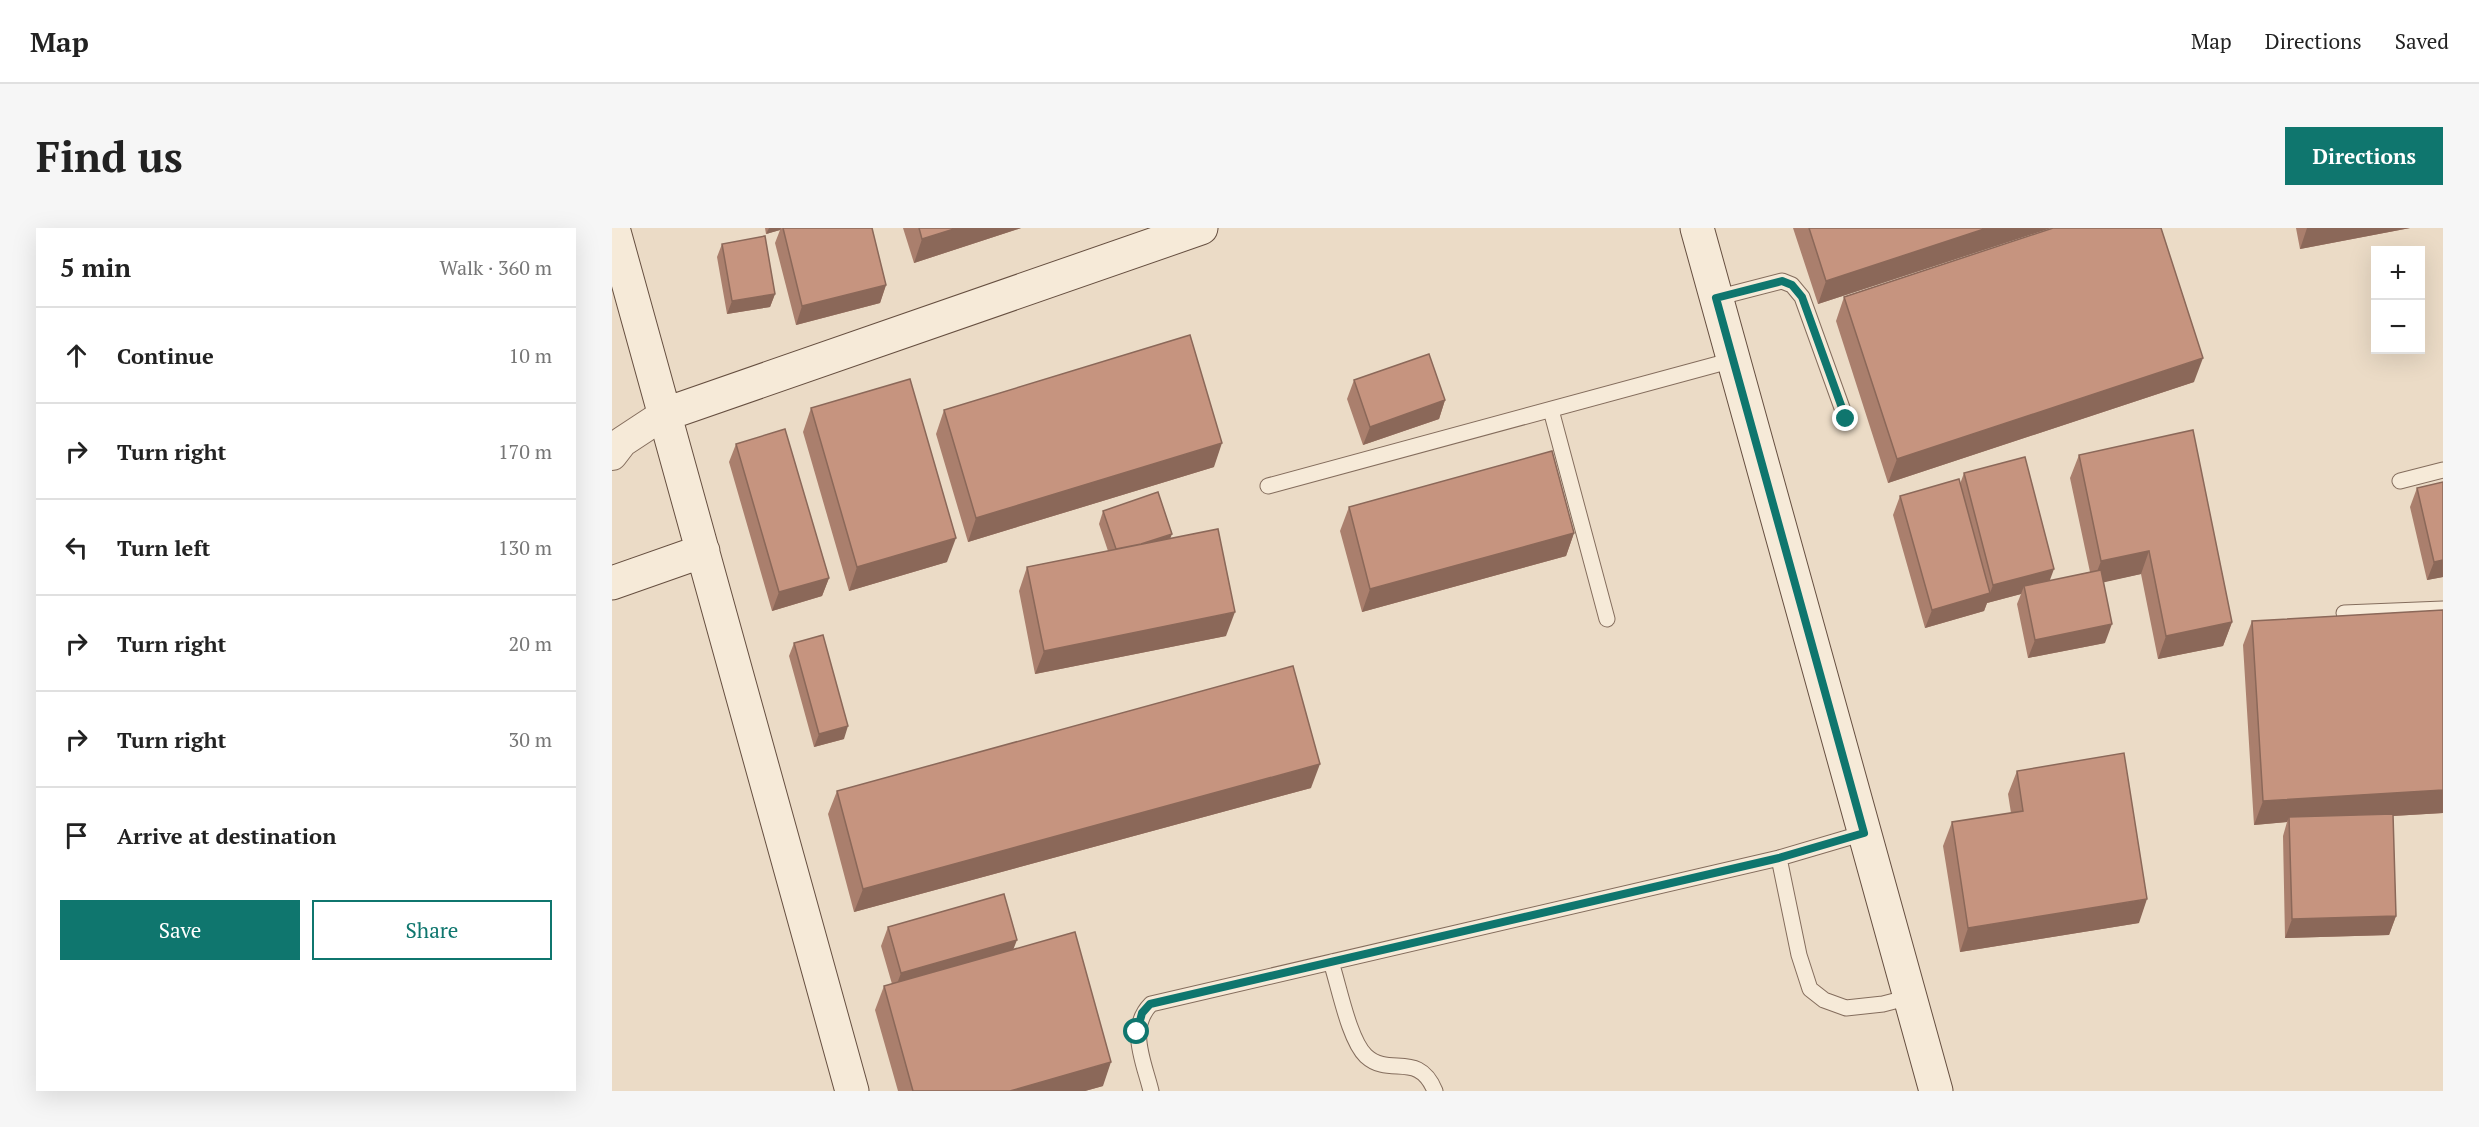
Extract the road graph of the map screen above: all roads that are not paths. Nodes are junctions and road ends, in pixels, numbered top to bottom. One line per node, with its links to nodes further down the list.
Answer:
1 (613, 228): 7 (street)
2 (1201, 228): 7 (street)
3 (1697, 228): 4 (street)
4 (1716, 298): 5 (street); 8 (lane)
5 (1733, 360): 6 (lane); 18 (street)
6 (1551, 410): 12 (lane); 17 (lane)
7 (663, 416): 9 (street); 13 (street)
8 (1846, 419)
9 (612, 455)
10 (2443, 470): 11 (lane)
11 (2400, 481)
12 (1268, 486)
13 (703, 551): 14 (street); 22 (street)
14 (612, 583)
15 (2443, 609): 16 (lane)
16 (2344, 613)
17 (1606, 619)
18 (1864, 833): 19 (lane); 21 (street)
19 (1779, 858): 20 (lane); 21 (lane)
20 (1331, 962): 23 (lane); 24 (lane)
21 (1910, 997): 25 (street)
22 (852, 1091)
23 (1151, 1091)
24 (1435, 1091)
25 (1936, 1091)

